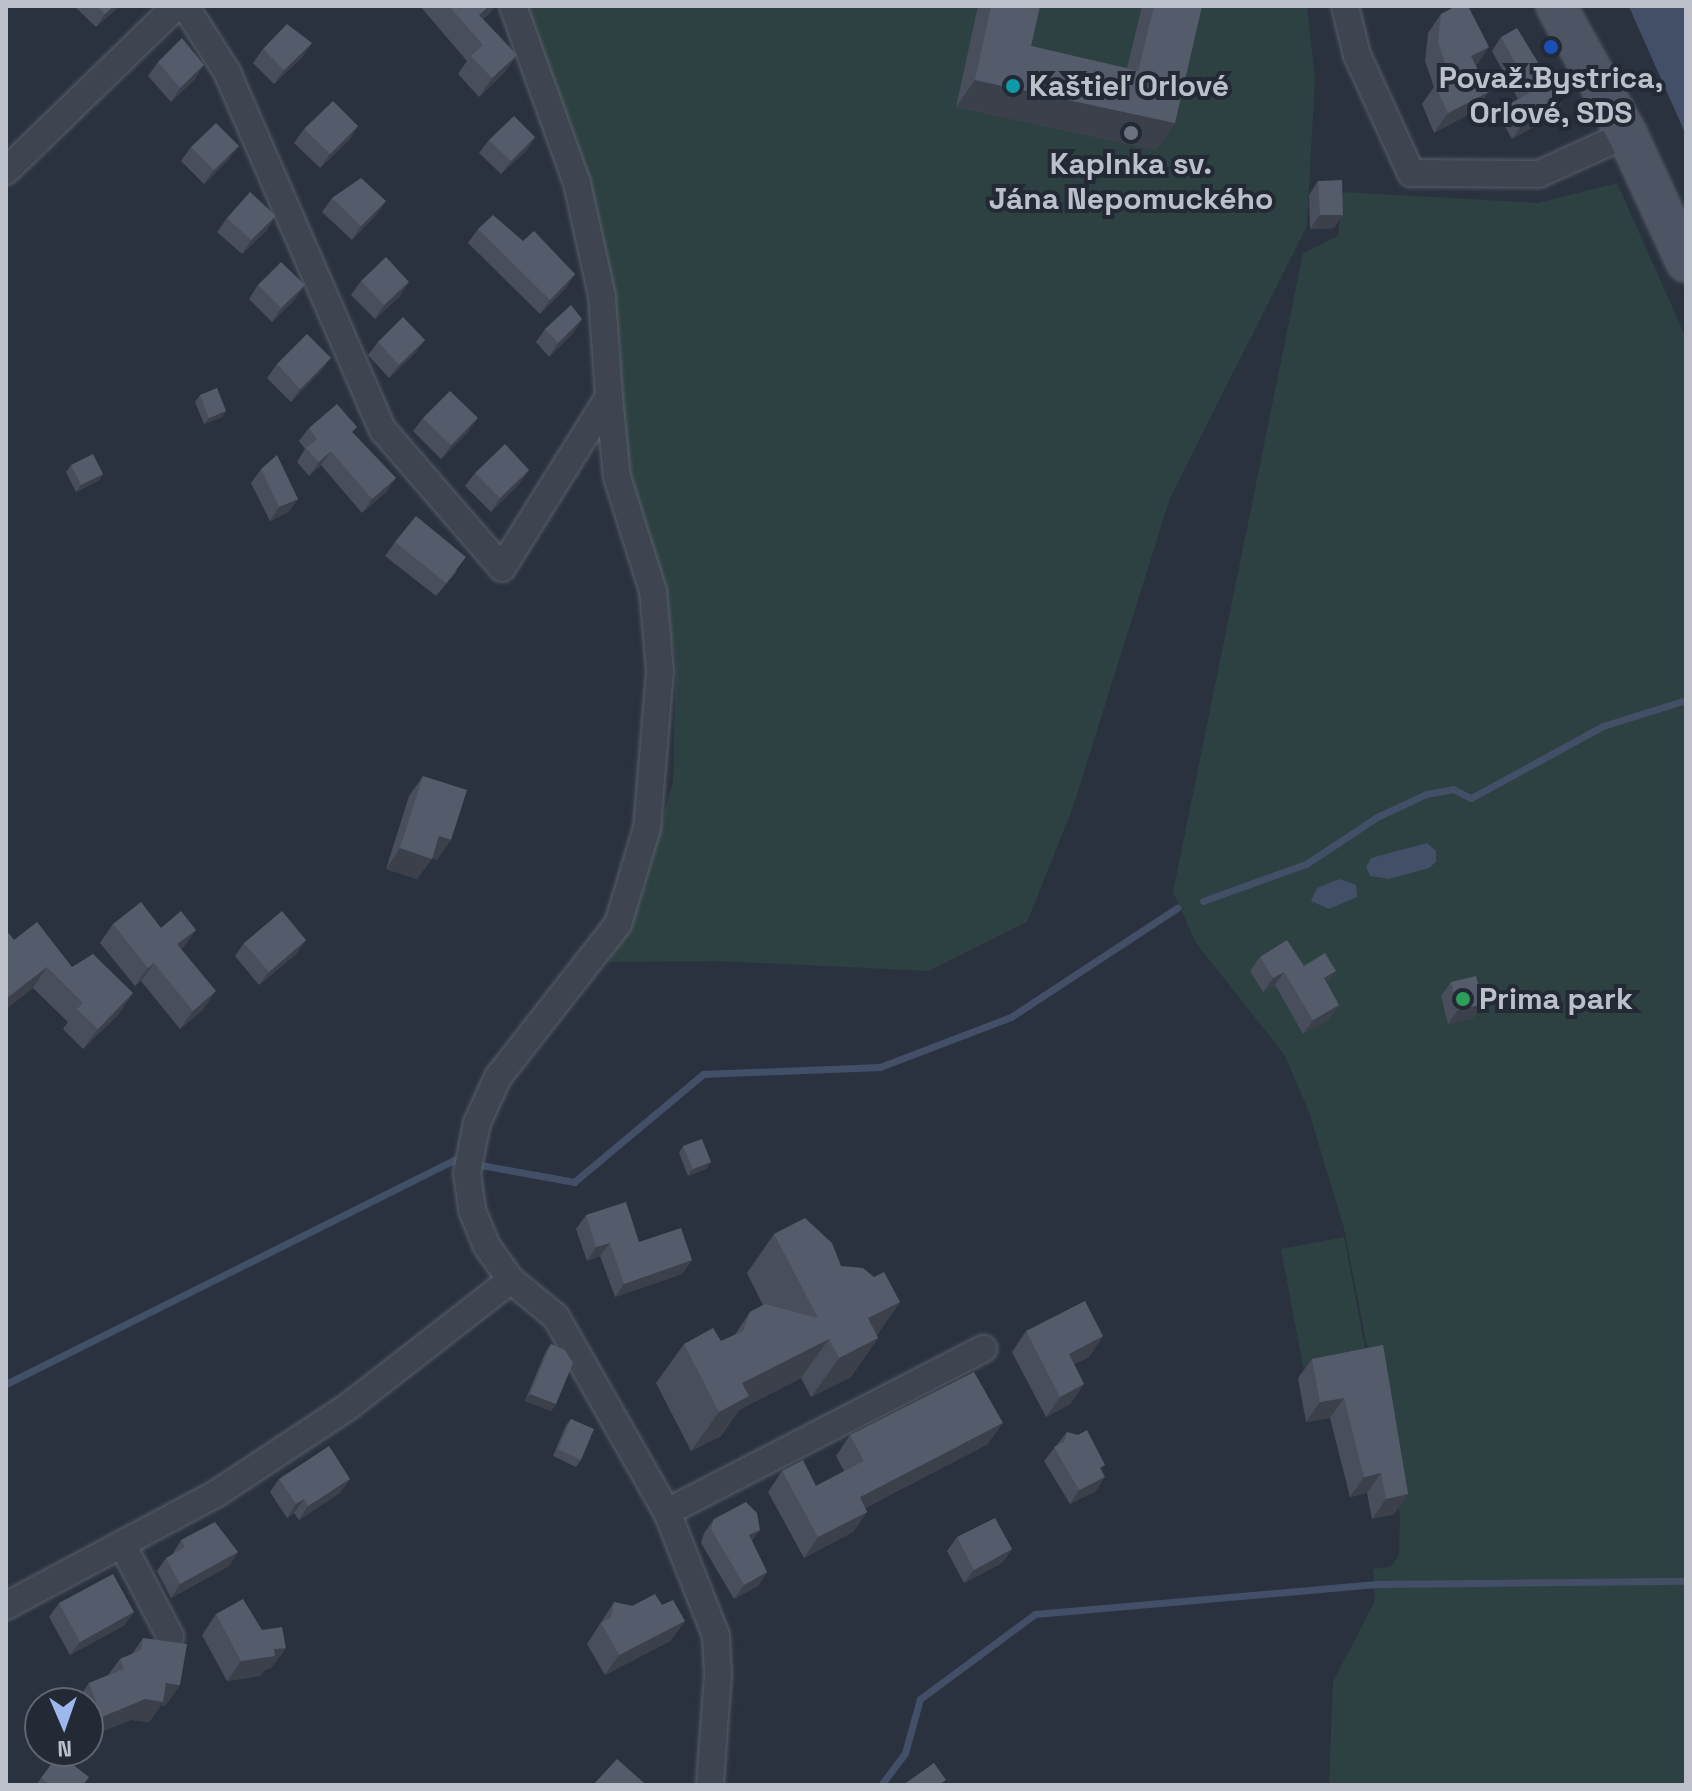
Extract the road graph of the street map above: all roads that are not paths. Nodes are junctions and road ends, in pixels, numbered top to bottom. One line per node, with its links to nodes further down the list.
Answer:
1 (176, 6): 7 (street)
2 (185, 6): 9 (street)
3 (513, 6): 9 (street)
4 (1345, 6): 6 (street)
5 (1556, 6): 6 (main road)
6 (1627, 134): 8 (main road)
7 (6, 171)
8 (1686, 262)
9 (609, 397): 10 (street)
10 (511, 1280): 12 (street); 13 (street)
11 (983, 1349): 12 (street)
12 (667, 1512): 16 (street)
13 (122, 1544): 14 (street); 15 (street)
14 (6, 1606)
15 (170, 1636)
16 (710, 1785)

